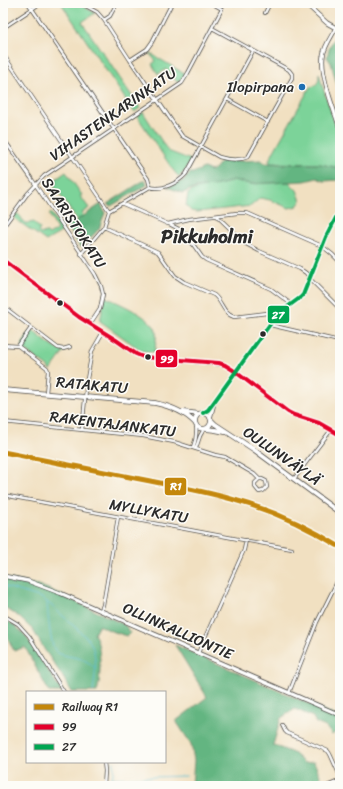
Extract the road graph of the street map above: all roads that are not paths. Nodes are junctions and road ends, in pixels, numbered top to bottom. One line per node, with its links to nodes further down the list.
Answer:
1 (28, 3): 9 (street)
2 (41, 3): 9 (street)
3 (80, 3): 11 (street)
4 (117, 3): 11 (street)
5 (172, 3): 17 (street)
6 (211, 3): 13 (street, VIHASTENKARINKATU)
7 (270, 3): 10 (street)
8 (305, 3): 14 (street)
9 (32, 9): 12 (street); 22 (street)
10 (265, 13)
11 (104, 20): 17 (street)
12 (3, 28)
13 (212, 28): 15 (street); 19 (street, VIHASTENKARINKATU)
14 (338, 28): 21 (street)
15 (253, 51): 18 (street); 20 (street)
16 (3, 54): 25 (street)
17 (130, 60): 19 (street)
18 (227, 99): 20 (street); 24 (street)
19 (157, 100): 22 (street, VIHASTENKARINKATU); 24 (street)
20 (268, 122): 24 (street)
21 (340, 128)
22 (113, 129): 25 (street, VIHASTENKARINKATU); 27 (street)
23 (3, 138): 26 (street, SAARISTOKATU)
24 (200, 147): 27 (street)
25 (72, 156): 26 (street, VIHASTENKARINKATU); 30 (street)
26 (36, 185): 33 (street, VIHASTENKARINKATU); 36 (street, SAARISTOKATU)
27 (150, 187): 28 (street)
28 (122, 203): 30 (street); 32 (street)
29 (340, 210): 35 (street)
30 (109, 211): 34 (street)
31 (216, 215): 32 (street); 35 (street); 39 (street)
32 (168, 224): 40 (street)
33 (3, 227)
34 (104, 227): 36 (street); 43 (street)
35 (322, 246): 38 (street); 39 (street)
36 (81, 254): 44 (street, SAARISTOKATU)
37 (3, 260): 44 (street)
38 (340, 262)
39 (310, 278): 40 (street); 42 (street)
40 (291, 304): 43 (street)
41 (3, 306): 46 (street)
42 (340, 309)
43 (278, 315): 45 (street)
44 (90, 324): 47 (street)
45 (270, 325): 48 (street); 52 (street)
46 (31, 328): 50 (street); 51 (street)
47 (103, 332): 52 (street); 55 (street)
48 (335, 340)
49 (3, 345): 50 (street)
50 (18, 346): 54 (street)
51 (70, 347)
52 (236, 372): 56 (street); 64 (street)
53 (3, 390): 54 (main road, RATAKATU)
54 (46, 393): 55 (main road, RATAKATU)
55 (84, 397): 57 (main road, RATAKATU); 63 (street)
56 (214, 402): 58 (street); 59 (street)
57 (177, 411): 58 (main road, RATAKATU); 61 (main road, RATAKATU)
58 (202, 414): 59 (main road); 61 (main road)
59 (211, 419): 62 (main road); 65 (main road, OULUNVÄYLÄ)
60 (3, 422): 63 (street, RAKENTAJANKATU)
61 (196, 424): 62 (main road); 67 (street)
62 (204, 429): 65 (main road, OULUNVÄYLÄ); 67 (street)
63 (82, 430): 67 (street, RAKENTAJANKATU)
64 (331, 430): 66 (street); 69 (street)
65 (229, 434): 69 (main road, OULUNVÄYLÄ)
66 (340, 436)
67 (194, 448): 68 (street, RAKENTAJANKATU)
68 (259, 479): 68 (street)
69 (294, 479): 71 (main road, OULUNVÄYLÄ)
70 (3, 495): 72 (street, MYLLYKATU)
71 (340, 513)
72 (118, 517): 73 (street, MYLLYKATU); 77 (street)
73 (246, 540): 74 (street, MYLLYKATU); 79 (street)
74 (292, 549)
75 (3, 576): 77 (street, OLLINKALLIONTIE)
76 (340, 576): 81 (street)
77 (101, 610): 79 (street, OLLINKALLIONTIE)
78 (3, 615): 80 (street)
79 (198, 653): 81 (street, OLLINKALLIONTIE)
80 (63, 691)
81 (289, 693): 82 (street, OLLINKALLIONTIE)
82 (340, 715)
83 (282, 725): 85 (street)
84 (104, 763): 87 (street)
85 (340, 776)
86 (340, 781): 88 (street)
87 (104, 786)
88 (328, 786)

